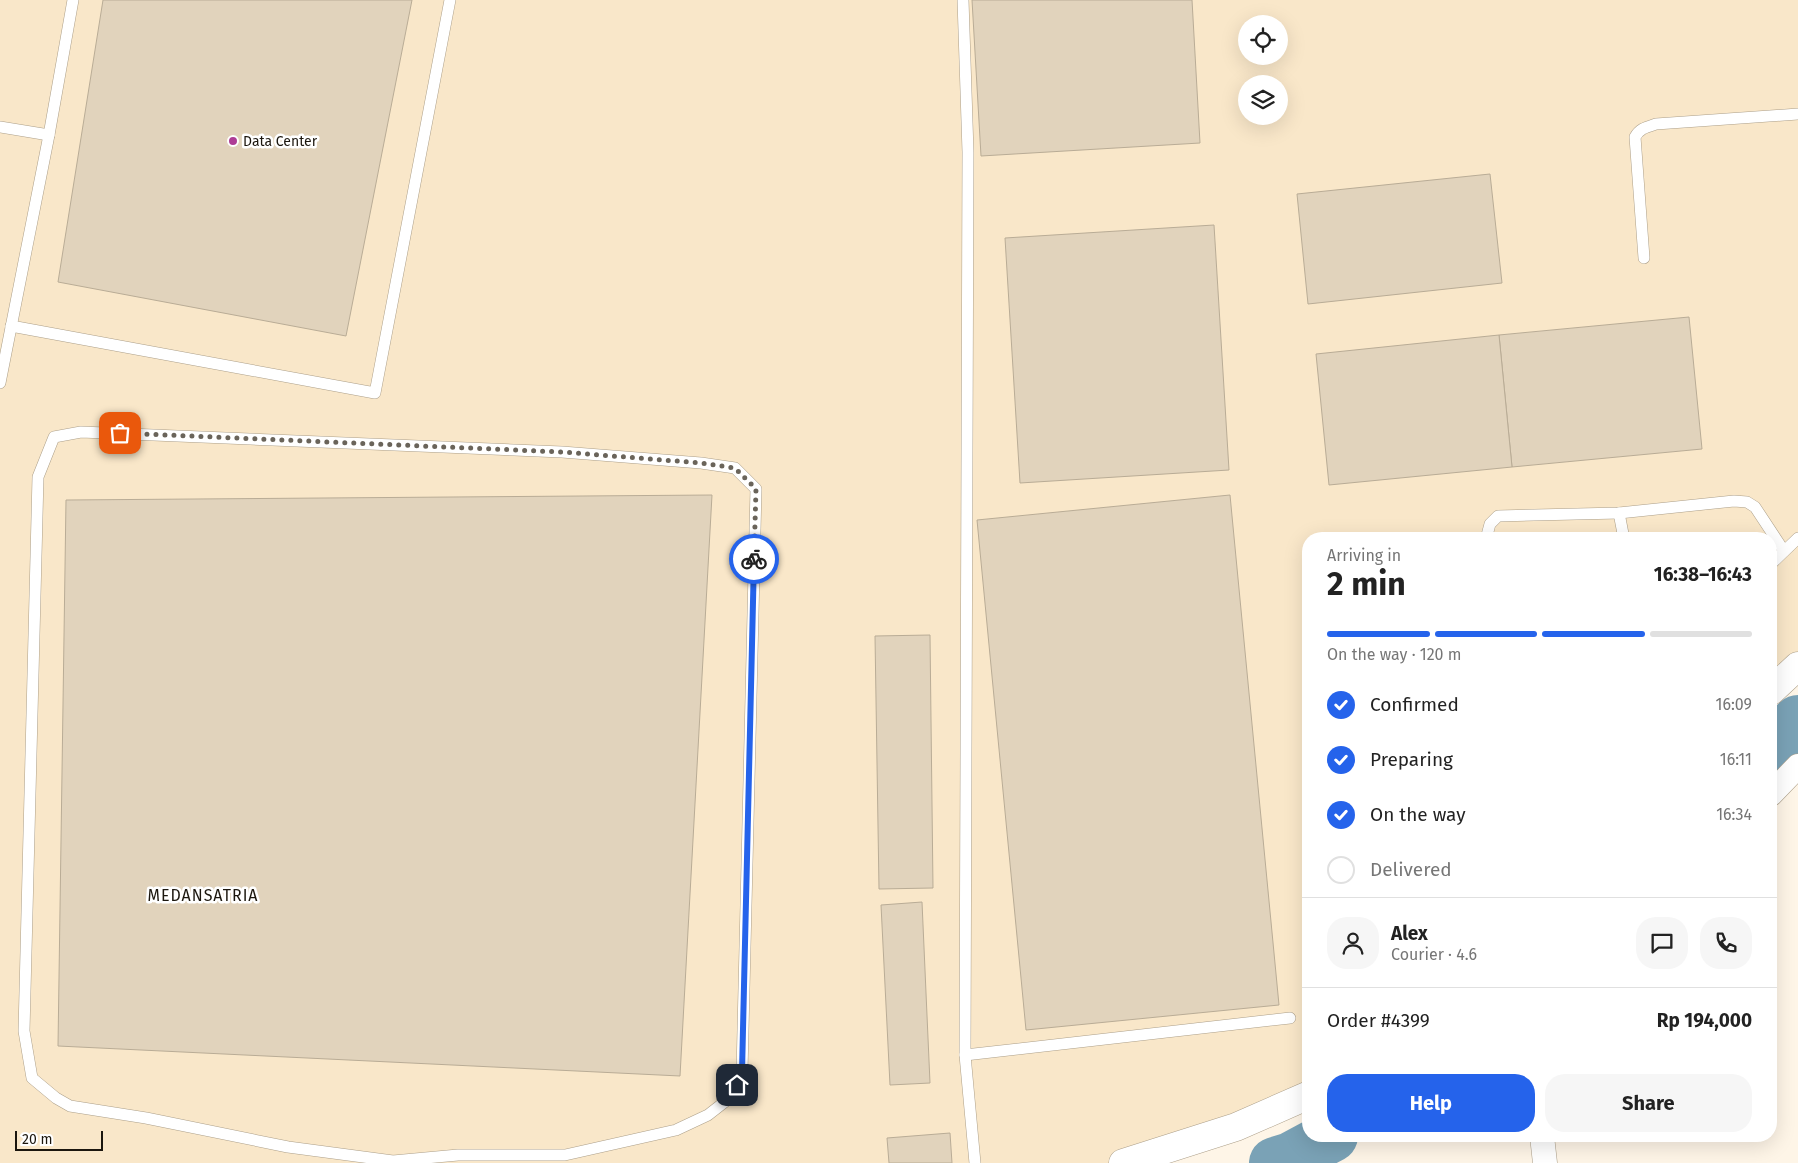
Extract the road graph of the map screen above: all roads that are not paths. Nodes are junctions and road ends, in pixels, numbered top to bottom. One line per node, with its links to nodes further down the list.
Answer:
1 (73, 0): 6 (lane)
2 (450, 0): 8 (lane)
3 (963, 0): 23 (lane)
4 (1798, 114): 7 (lane)
5 (0, 127): 6 (lane)
6 (49, 135): 8 (lane)
7 (1644, 258)
8 (11, 326): 9 (lane)
9 (0, 383)
10 (1619, 513): 11 (lane); 12 (lane); 13 (lane)
11 (1488, 532)
12 (1623, 532)
13 (1771, 532)
14 (1798, 538): 16 (lane)
15 (1777, 540): 16 (lane)
16 (1784, 551): 17 (lane)
17 (1777, 558)
18 (1798, 666): 19 (street)
19 (1777, 685)
20 (1798, 766): 21 (street)
21 (1777, 788)
22 (1290, 1018): 23 (lane)
23 (965, 1055): 28 (lane)
24 (1302, 1098): 29 (street)
25 (1543, 1142): 30 (street)
26 (459, 1159): 27 (lane); 27 (lane)
27 (393, 1162)
28 (975, 1163)
29 (1123, 1163)
30 (1546, 1163)

